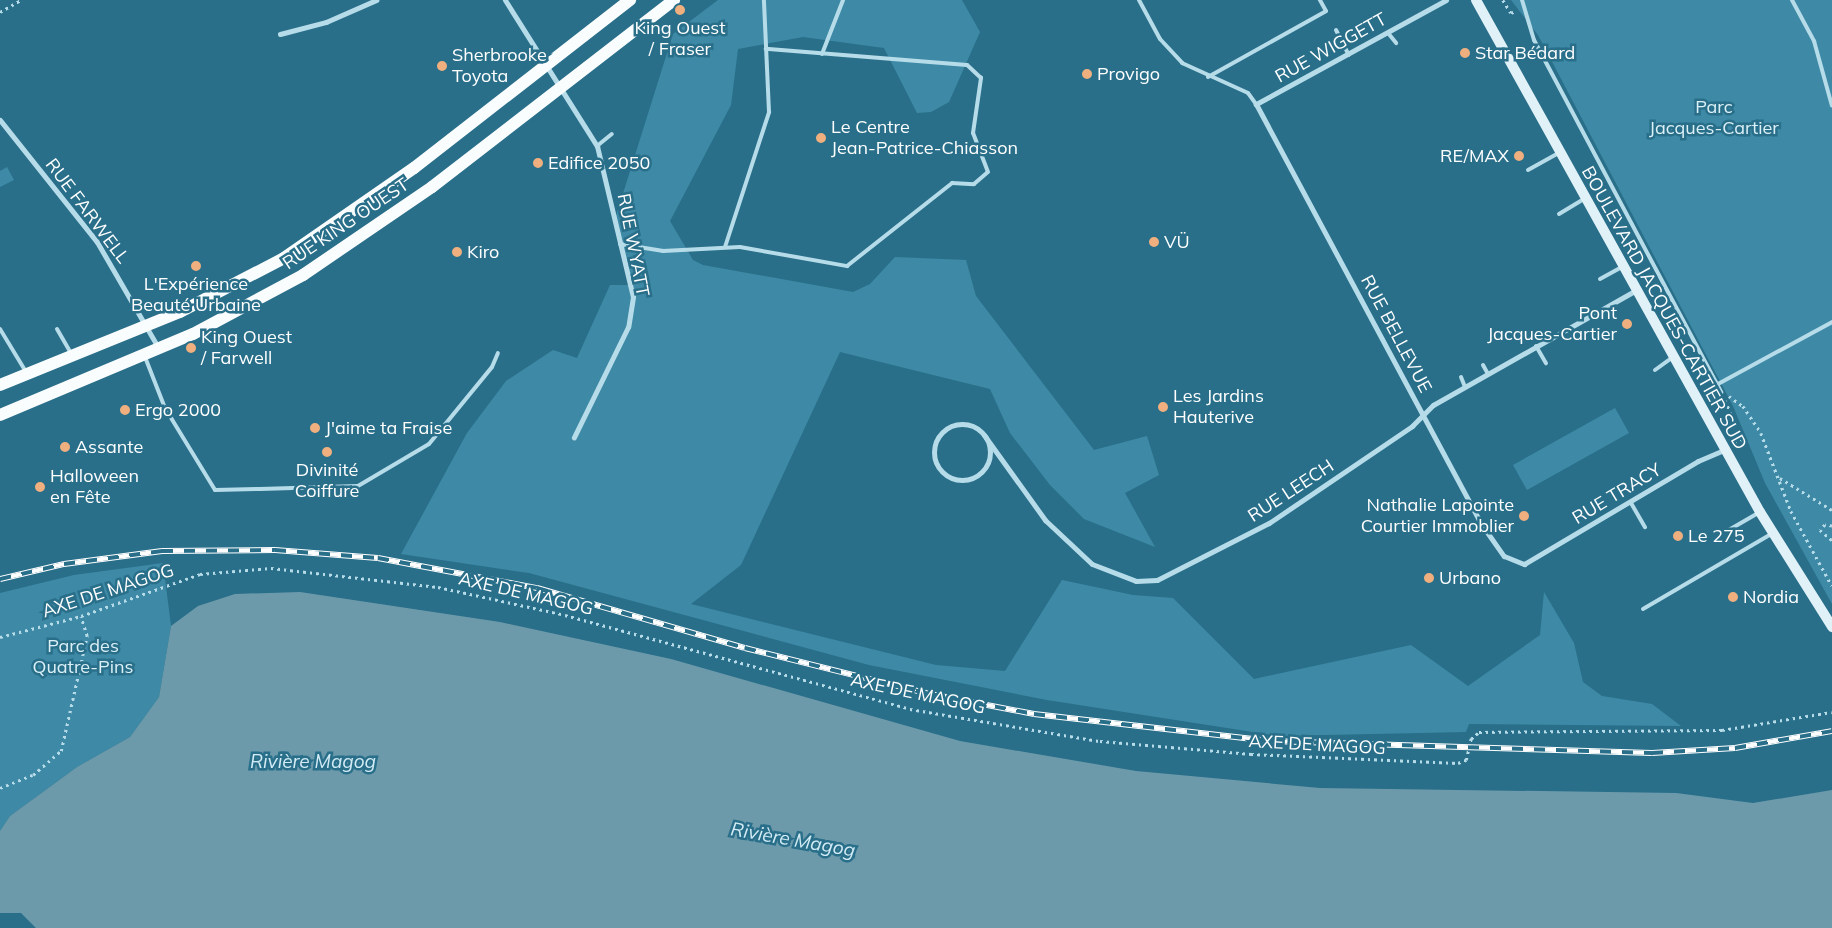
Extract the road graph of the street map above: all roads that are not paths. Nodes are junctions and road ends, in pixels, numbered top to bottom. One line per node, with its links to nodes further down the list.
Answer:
1 (376, 0): 15 (street)
2 (505, 0): 20 (street, RUE WYATT)
3 (630, 0): 20 (main road, RUE KING OUEST)
4 (674, 0): 22 (main road, RUE KING OUEST)
5 (764, 0): 17 (lane)
6 (843, 0): 18 (lane)
7 (1139, 0): 21 (lane)
8 (1320, 0): 21 (lane)
9 (1446, 0): 14 (street, RUE WIGGETT)
10 (1476, 0): 28 (main road, BOULEVARD JACQUES-CARTIER SUD)
11 (1522, 0): 53 (lane)
12 (1792, 0): 24 (lane)
13 (1336, 30): 19 (lane)
14 (1388, 33): 16 (lane); 19 (street, RUE WIGGETT)
15 (280, 34)
16 (1396, 43)
17 (766, 50): 18 (lane); 33 (lane)
18 (822, 54): 33 (lane)
19 (1348, 55): 23 (street, RUE WIGGETT)
20 (547, 65): 22 (street, RUE WYATT); 38 (main road, RUE KING OUEST)
21 (1208, 77): 23 (lane)
22 (562, 86): 27 (street, RUE WYATT); 42 (main road, RUE KING OUEST)
23 (1256, 104): 58 (street, RUE BELLEVUE)
24 (1832, 106)
25 (0, 120): 38 (street, RUE FARWELL)
26 (612, 134): 27 (lane)
27 (597, 146): 32 (street, RUE WYATT)
28 (1559, 153): 29 (lane); 30 (main road, BOULEVARD JACQUES-CARTIER SUD)
29 (1528, 170)
30 (1584, 199): 31 (lane); 34 (main road, BOULEVARD JACQUES-CARTIER SUD)
31 (1560, 214)
32 (620, 244): 33 (lane); 60 (street, RUE WYATT)
33 (725, 247)
34 (1622, 267): 35 (lane); 36 (main road, BOULEVARD JACQUES-CARTIER SUD)
35 (1600, 279)
36 (1636, 290): 41 (street, RUE LEECH); 45 (main road, BOULEVARD JACQUES-CARTIER SUD)
37 (1832, 322): 53 (lane)
38 (147, 327): 42 (street, RUE FARWELL); 46 (main road, RUE KING OUEST)
39 (0, 329): 50 (lane)
40 (58, 329): 46 (lane)
41 (1536, 346): 47 (lane); 51 (street, RUE LEECH)
42 (159, 349): 44 (main road, RUE KING OUEST)
43 (498, 353): 44 (lane)
44 (145, 355): 57 (main road, RUE KING OUEST)
45 (1674, 356): 49 (lane); 61 (main road, BOULEVARD JACQUES-CARTIER SUD)
46 (73, 357): 50 (main road, RUE KING OUEST)
47 (1546, 363)
48 (1483, 365): 51 (lane)
49 (1655, 370)
50 (27, 374): 54 (main road, RUE KING OUEST)
51 (1488, 374): 55 (street, RUE LEECH)
52 (1461, 377): 55 (lane)
53 (1718, 384): 56 (lane)
54 (0, 385)
55 (1465, 387): 58 (street, RUE LEECH)
56 (1721, 392)
57 (0, 415)
58 (1424, 415): 59 (street, RUE LEECH); 67 (street, RUE BELLEVUE)
59 (984, 435): 59 (street, RUE LEECH)
60 (574, 437)
61 (1726, 450): 62 (street, RUE TRACY); 63 (main road, BOULEVARD JACQUES-CARTIER SUD)
62 (1631, 503): 64 (lane); 67 (street, RUE TRACY)
63 (1760, 512): 65 (lane); 66 (main road, BOULEVARD JACQUES-CARTIER SUD)
64 (1645, 527)
65 (1727, 531)
66 (1773, 533): 68 (lane); 69 (main road, BOULEVARD JACQUES-CARTIER SUD)
67 (1524, 564)
68 (1643, 609)
69 (1832, 627)

